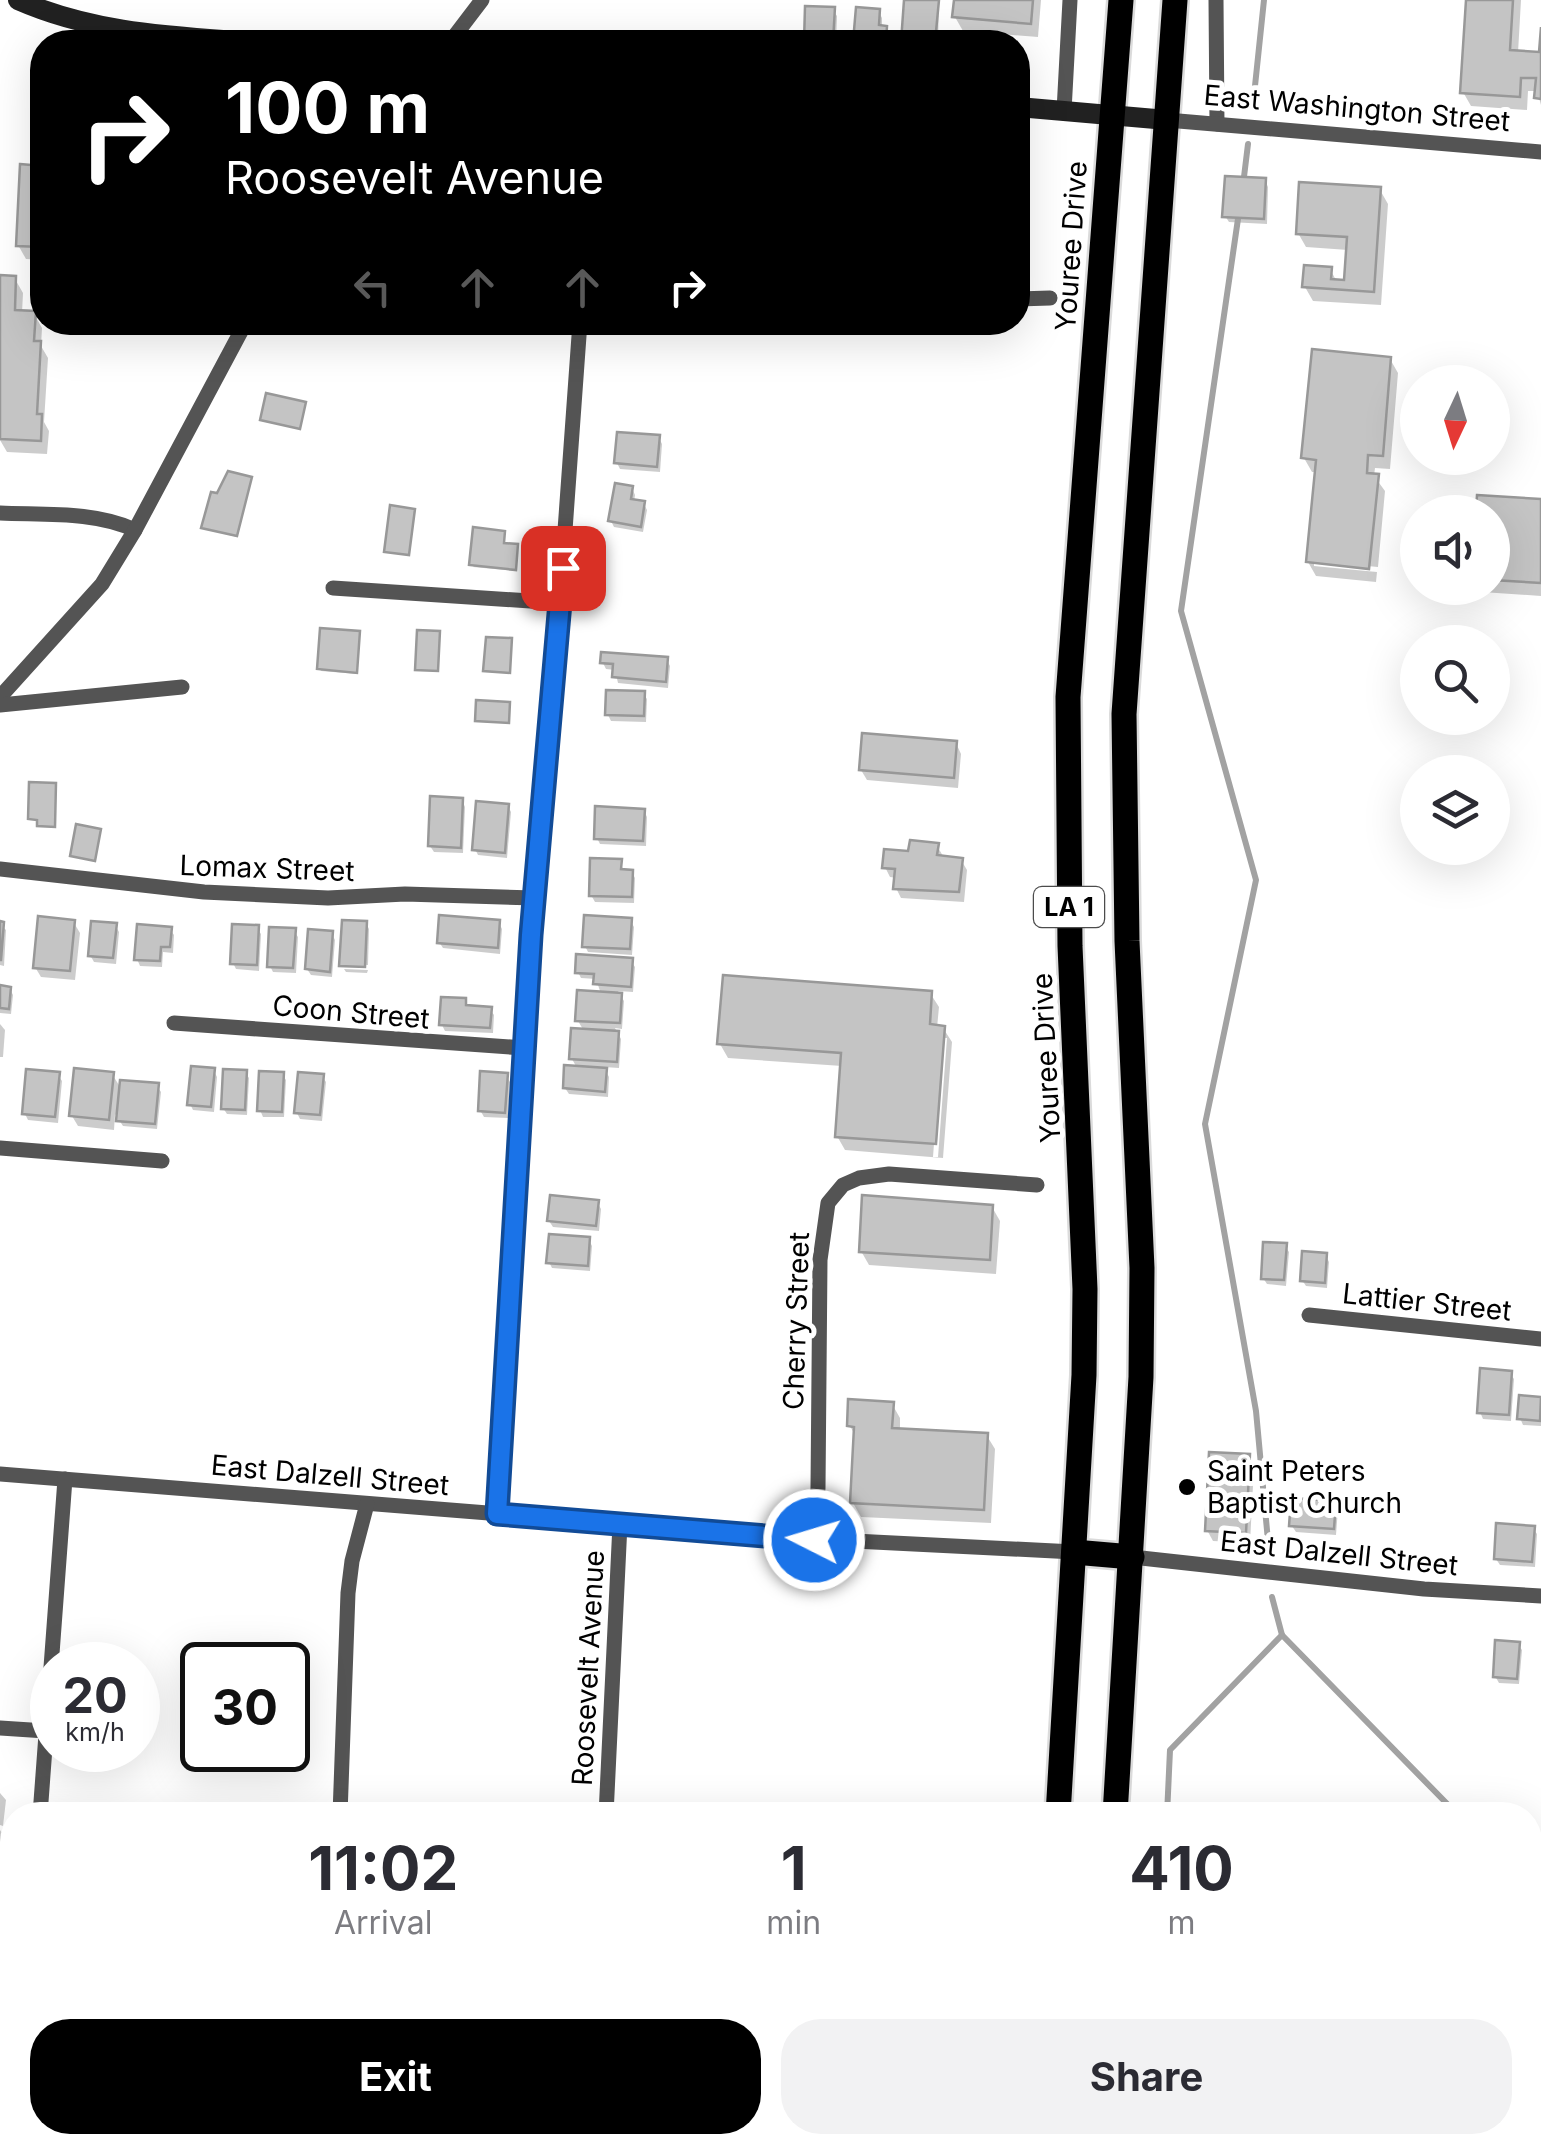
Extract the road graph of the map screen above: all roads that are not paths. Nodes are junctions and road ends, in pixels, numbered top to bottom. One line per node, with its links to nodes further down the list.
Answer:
1 (18, 0): 7 (street)
2 (482, 0): 8 (street)
3 (1070, 0): 10 (street)
4 (1121, 0): 11 (main road, Youree Drive / LA 1)
5 (1176, 0): 12 (main road, LA 1)
6 (1216, 0): 13 (street)
7 (117, 30)
8 (459, 30)
9 (1030, 108): 10 (street)
10 (1064, 111): 11 (street)
11 (1111, 115): 12 (street); 41 (main road, Youree Drive / LA 1)
12 (1167, 120): 13 (street, East Washington Street); 42 (main road, LA 1)
13 (1217, 124): 14 (street, East Washington Street)
14 (1541, 152)
15 (1050, 298): 16 (street)
16 (1030, 299)
17 (239, 335): 20 (street)
18 (579, 335): 22 (street)
19 (0, 512): 20 (street)
20 (135, 530): 24 (street)
21 (333, 588): 22 (street)
22 (560, 603): 27 (street)
23 (182, 687): 25 (street)
24 (0, 697)
25 (0, 706)
26 (0, 869): 27 (street, Lomax Street)
27 (534, 898): 29 (street)
28 (174, 1022): 29 (street, Coon Street)
29 (524, 1048): 38 (street)
30 (0, 1148): 31 (street)
31 (162, 1161)
32 (1036, 1185): 40 (street, Cherry Street)
33 (1308, 1315): 34 (street, Lattier Street)
34 (1541, 1338)
35 (0, 1474): 36 (street, East Dalzell Street)
36 (65, 1480): 37 (street, East Dalzell Street); 44 (street)
37 (368, 1504): 38 (street, East Dalzell Street); 49 (street)
38 (497, 1514): 39 (street, East Dalzell Street)
39 (620, 1524): 40 (street, East Dalzell Street); 50 (street, Roosevelt Avenue)
40 (814, 1540): 41 (street, East Dalzell Street)
41 (1074, 1552): 42 (main road); 51 (main road, Youree Drive / LA 1)
42 (1132, 1557): 43 (street, East Dalzell Street); 52 (main road, LA 1)
43 (1541, 1596)
44 (53, 1642)
45 (0, 1728): 46 (street)
46 (30, 1730)
47 (43, 1772): 48 (street)
48 (41, 1802)
49 (340, 1802)
50 (607, 1802)
51 (1059, 1802)
52 (1116, 1802)

